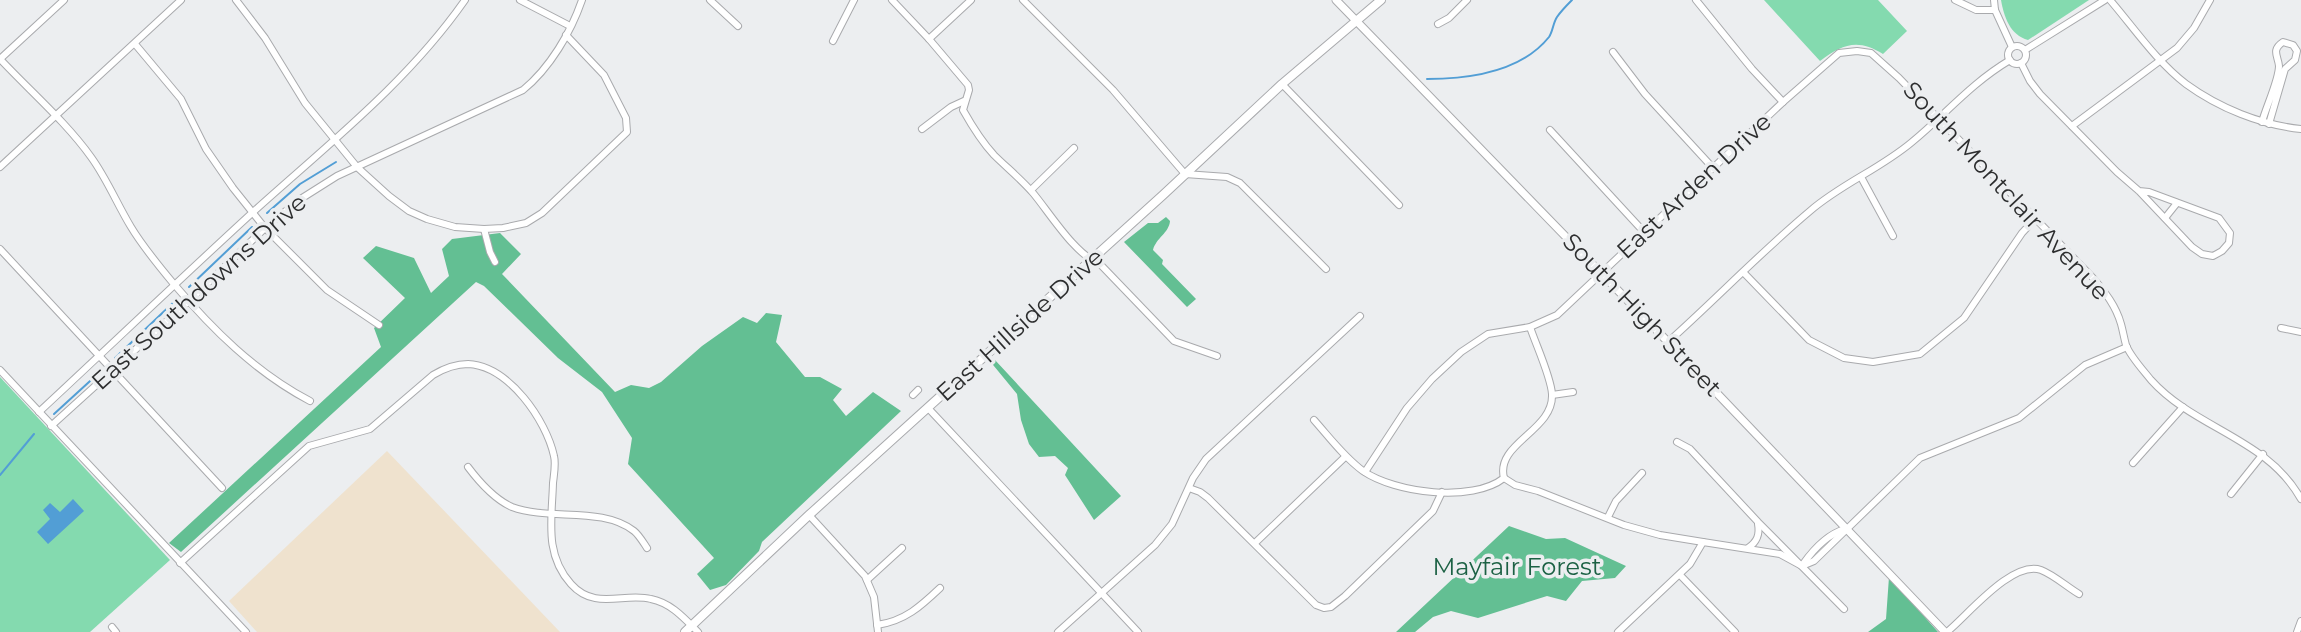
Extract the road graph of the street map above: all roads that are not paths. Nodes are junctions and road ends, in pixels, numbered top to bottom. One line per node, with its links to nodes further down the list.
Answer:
1 (64, 0): 33 (street)
2 (181, 0): 28 (street)
3 (236, 0): 50 (street)
4 (464, 0): 50 (street)
5 (520, 0): 23 (street)
6 (582, 0): 23 (street, East Southdowns Drive)
7 (710, 0): 24 (street)
8 (853, 0): 27 (street)
9 (892, 0): 26 (street)
10 (971, 0): 26 (street)
11 (1025, 0): 55 (street)
12 (1336, 0): 21 (street, South High Street)
13 (1381, 0): 21 (main road, East Hillside Drive)
14 (1467, 0): 22 (street)
15 (1696, 0): 42 (street)
16 (1955, 0): 20 (street)
17 (1994, 0): 20 (street)
18 (2107, 0): 30 (street); 35 (street)
19 (2210, 0): 35 (street)
20 (1995, 10): 29 (street)
21 (1355, 20): 39 (main road, East Hillside Drive); 72 (street, South High Street)
22 (1438, 24)
23 (570, 26): 25 (street, East Southdowns Drive)
24 (738, 26)
25 (566, 34): 53 (street, East Southdowns Drive); 65 (street)
26 (929, 39): 41 (street)
27 (832, 41)
28 (135, 44): 43 (street); 61 (street)
29 (2012, 47): 30 (street); 34 (street)
30 (2025, 50): 37 (street)
31 (1613, 52): 54 (street)
32 (1839, 53): 42 (street, East Arden Drive); 44 (street, South Montclair Avenue)
33 (0, 59): 43 (street)
34 (2010, 60): 37 (street); 44 (street)
35 (2163, 61): 45 (street); 46 (street)
36 (2278, 62): 38 (street); 38 (street); 40 (street)
37 (2021, 63): 46 (street)
38 (2288, 65): 40 (street)
39 (1282, 84): 55 (main road, East Hillside Drive); 60 (street)
40 (2277, 85): 45 (street)
41 (965, 101): 47 (street); 57 (street)
42 (1783, 102): 54 (street, East Arden Drive)
43 (54, 116): 52 (street); 74 (street)
44 (1938, 119): 56 (street); 63 (street, South Montclair Avenue)
45 (2265, 123): 48 (street)
46 (2072, 126): 58 (street)
47 (922, 129)
48 (2301, 129)
49 (1550, 130): 66 (street)
50 (336, 142): 53 (street); 61 (street)
51 (1074, 148): 57 (street)
52 (0, 167)
53 (357, 167): 64 (street, East Southdowns Drive); 65 (street)
54 (1713, 168): 66 (street, East Arden Drive)
55 (1185, 174): 69 (main road, East Hillside Drive); 71 (street)
56 (1861, 177): 67 (street); 73 (street)
57 (1031, 190): 69 (street)
58 (2139, 191): 59 (street); 62 (street)
59 (2177, 203): 62 (street); 62 (street)
60 (1399, 205)
61 (253, 212): 64 (street); 74 (street)
62 (2165, 218)
63 (2035, 219): 73 (street); 82 (street, South Montclair Avenue)
64 (265, 228): 75 (street, East Southdowns Drive); 77 (street)
65 (484, 229): 70 (street)
66 (1643, 232): 72 (street, East Arden Drive)
67 (1893, 236)
68 (0, 249): 83 (street)
69 (1091, 261): 84 (street); 91 (main road, East Hillside Drive)
70 (495, 262)
71 (1326, 269)
72 (1601, 272): 78 (street, East Arden Drive); 81 (street, South High Street)
73 (1744, 273): 81 (street)
74 (175, 285): 75 (street); 83 (street)
75 (189, 302): 86 (street, East Southdowns Drive); 89 (street)
76 (1360, 316): 104 (street)
77 (379, 325)
78 (1531, 327): 88 (street); 100 (street, East Arden Drive)
79 (2281, 328): 80 (street)
80 (2301, 332)
81 (1668, 342): 112 (street, South High Street)
82 (2126, 347): 90 (street, South Montclair Avenue); 112 (street)
83 (100, 356): 86 (street); 92 (street)
84 (1217, 356)
85 (0, 370): 92 (street)
86 (112, 370): 94 (street, East Southdowns Drive); 103 (street)
87 (1573, 392): 88 (street)
88 (1552, 395): 102 (street)
89 (310, 401)
90 (2183, 407): 96 (street, South Montclair Avenue); 98 (street)
91 (928, 408): 109 (main road, East Hillside Drive); 123 (street)
92 (39, 412): 94 (street)
93 (1314, 420): 97 (street)
94 (51, 426): 118 (street)
95 (1676, 442): 111 (street)
96 (2263, 454): 106 (street); 107 (street, South Montclair Avenue)
97 (1345, 457): 100 (street); 114 (street)
98 (2133, 463)
99 (468, 467): 108 (street)
100 (1365, 472): 105 (street)
101 (1642, 473): 110 (street)
102 (1504, 478): 105 (street); 110 (street)
103 (222, 488)
104 (1189, 488): 114 (street); 123 (street)
105 (1442, 492): 114 (street)
106 (2231, 494)
107 (2301, 499)
108 (552, 515): 115 (street); 118 (street); 128 (street)
109 (809, 515): 121 (street); 128 (main road, East Hillside Drive)
110 (1608, 517): 113 (street)
111 (1758, 522): 117 (street); 119 (street)
112 (1846, 529): 119 (street); 134 (street, South High Street)
113 (1703, 542): 117 (street); 120 (street)
114 (1255, 543)
115 (647, 548)
116 (902, 548): 121 (street)
117 (1748, 548): 119 (street)
118 (180, 564): 129 (street)
119 (1802, 566): 125 (street)
120 (1679, 575): 132 (street); 133 (street)
121 (867, 580): 127 (street)
122 (940, 588): 127 (street)
123 (1101, 593): 130 (street); 131 (street)
124 (2079, 594): 134 (street)
125 (1844, 609)
126 (2301, 621): 135 (street)
127 (878, 628)
128 (692, 630)
129 (245, 631)
130 (1058, 632)
131 (1138, 632)
132 (1618, 632)
133 (1735, 632)
134 (1946, 632)
135 (2297, 632)

